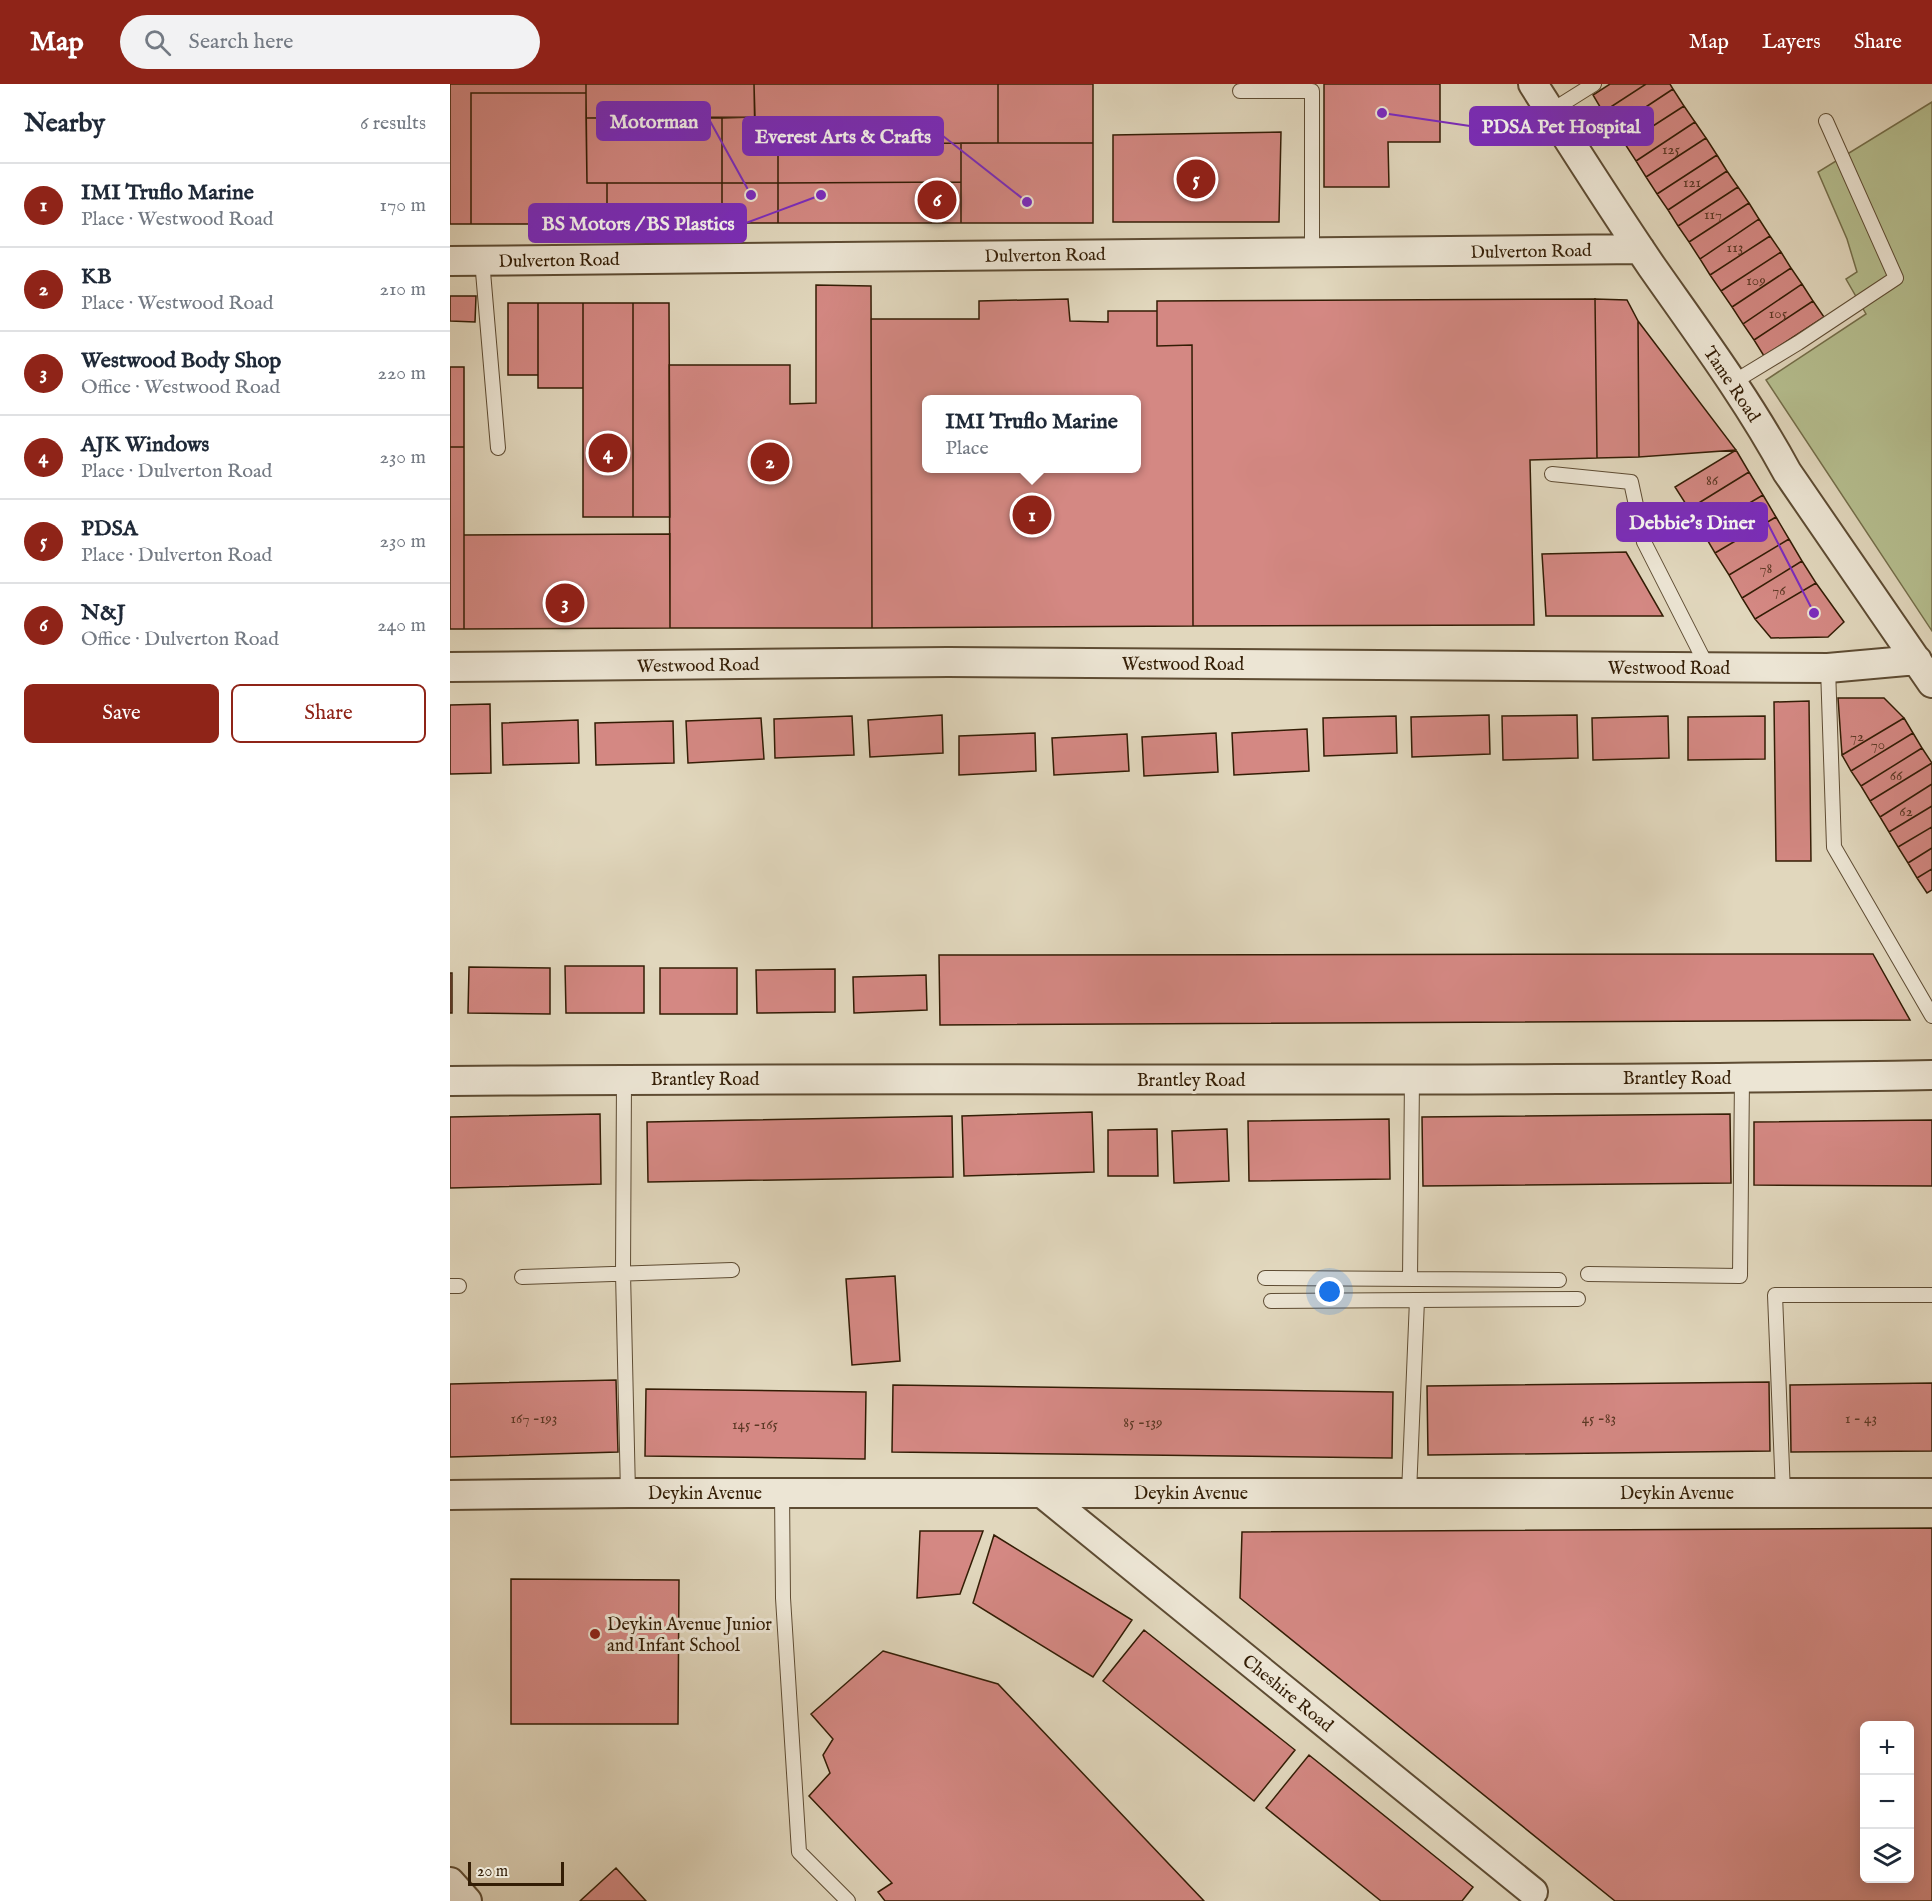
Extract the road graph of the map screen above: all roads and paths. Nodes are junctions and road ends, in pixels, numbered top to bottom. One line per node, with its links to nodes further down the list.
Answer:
1 (1533, 84): 4 (street, Tame Road)
2 (1594, 84): 4 (lane)
3 (1240, 91): 7 (lane)
4 (1551, 111): 6 (street, Tame Road)
5 (1826, 121): 10 (lane)
6 (1640, 249): 7 (street, Dulverton Road); 10 (street, Tame Road)
7 (1312, 253): 9 (street, Dulverton Road)
8 (450, 261): 9 (street, Dulverton Road)
9 (482, 261): 11 (lane)
10 (1732, 383): 16 (street, Tame Road)
11 (498, 448)
12 (1552, 474): 14 (lane)
13 (450, 667): 14 (street, Westwood Road)
14 (1708, 668): 15 (street, Westwood Road)
15 (1828, 668): 16 (street, Westwood Road); 17 (lane)
16 (1924, 671)
17 (1932, 1016)
18 (1932, 1075): 20 (street, Brantley Road)
19 (1412, 1078): 20 (street, Brantley Road); 21 (street, Brantley Road); 28 (lane)
20 (1742, 1078): 25 (lane)
21 (624, 1079): 22 (street, Brantley Road); 24 (lane)
22 (450, 1081)
23 (732, 1270): 24 (lane)
24 (624, 1273): 26 (lane); 37 (lane)
25 (1588, 1275)
26 (522, 1277)
27 (1265, 1278): 28 (lane)
28 (1410, 1279): 29 (lane)
29 (1559, 1280)
30 (1932, 1295): 35 (lane)
31 (1578, 1299): 33 (lane)
32 (1271, 1300): 33 (lane)
33 (1417, 1300): 39 (lane)
34 (782, 1492): 37 (street, Deykin Avenue); 38 (street, Deykin Avenue); 44 (lane)
35 (1783, 1492): 36 (street, Deykin Avenue); 39 (street, Deykin Avenue)
36 (1932, 1492)
37 (628, 1493): 40 (street, Deykin Avenue)
38 (1042, 1493): 39 (street, Deykin Avenue); 42 (street, Cheshire Road)
39 (1409, 1493)
40 (450, 1495)
41 (450, 1882): 43 (street)
42 (1529, 1897)
43 (468, 1901)
44 (848, 1901)

